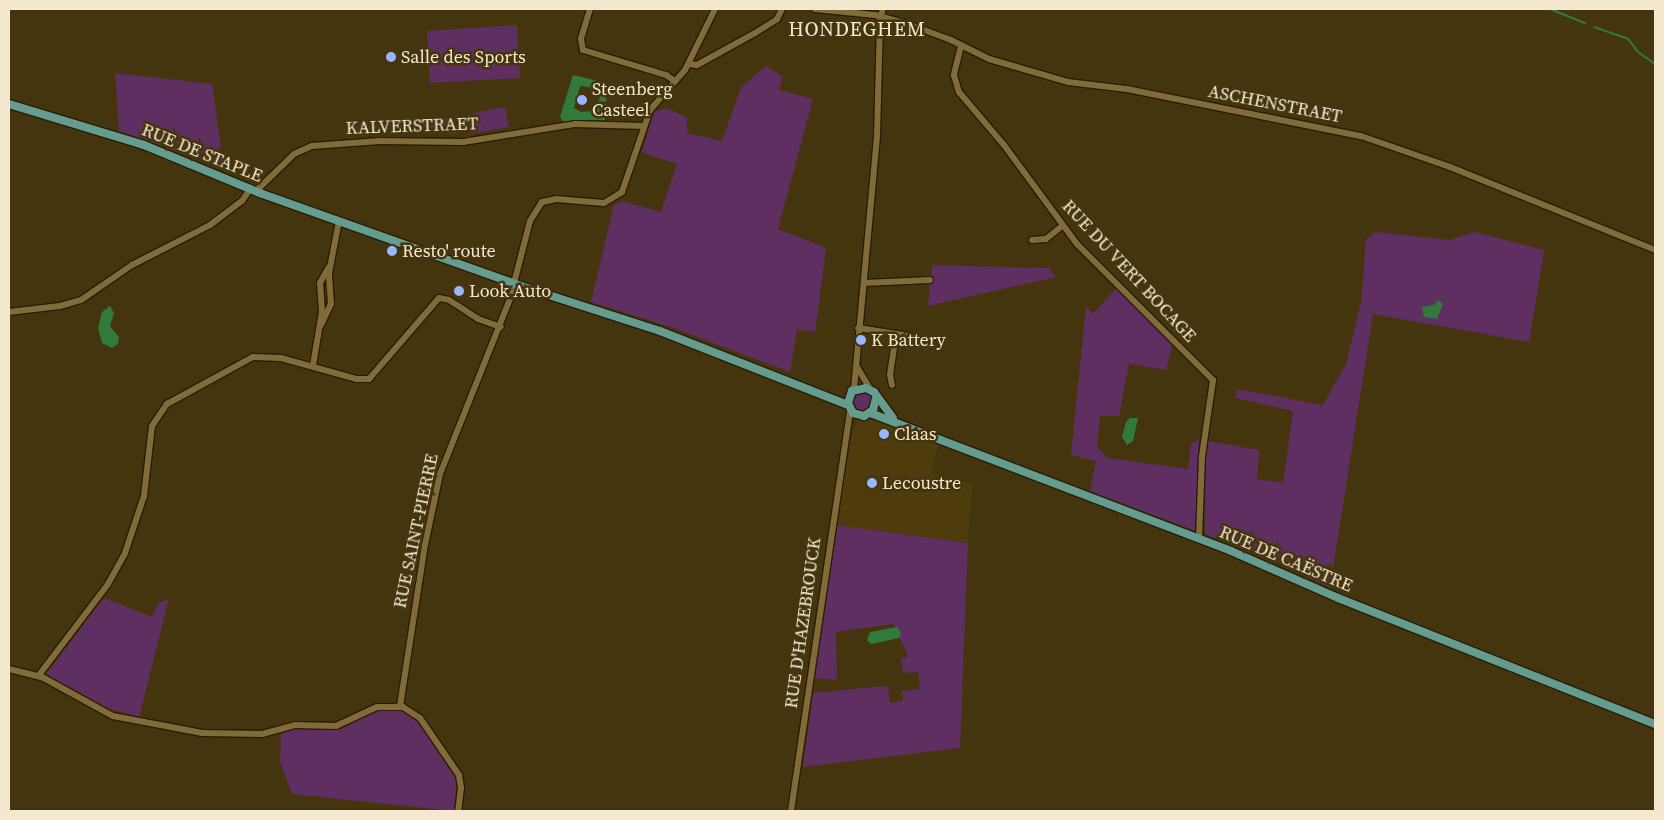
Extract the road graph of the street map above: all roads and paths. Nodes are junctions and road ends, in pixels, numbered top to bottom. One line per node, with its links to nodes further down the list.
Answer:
1 (590, 9): 9 (street)
2 (715, 9): 8 (street, RUE SAINT-PIERRE)
3 (782, 9): 8 (street)
4 (815, 9): 6 (street, ASCHENSTRAET)
5 (883, 9): 6 (street)
6 (880, 18): 7 (street, ASCHENSTRAET); 20 (street)
7 (961, 46): 14 (street, RUE DU VERT BOCAGE); 16 (street, ASCHENSTRAET)
8 (689, 64): 9 (street, RUE SAINT-PIERRE)
9 (675, 81): 11 (street, RUE SAINT-PIERRE)
10 (9, 104): 12 (main road, RUE DE STAPLE)
11 (644, 126): 12 (street, KALVERSTRAET); 19 (street, RUE SAINT-PIERRE)
12 (253, 190): 13 (main road, RUE DE STAPLE); 21 (street, KALVERSTRAET)
13 (339, 221): 17 (street); 19 (main road, RUE DE STAPLE)
14 (1062, 226): 15 (street); 39 (street, RUE DU VERT BOCAGE)
15 (1032, 240)
16 (1655, 250)
17 (330, 266): 22 (street); 22 (street)
18 (930, 280): 20 (street)
19 (513, 282): 23 (street, RUE SAINT-PIERRE); 32 (main road, RUE DE STAPLE)
20 (864, 283): 24 (street)
21 (9, 312)
22 (321, 324): 28 (street)
23 (501, 327): 28 (street); 42 (street, RUE SAINT-PIERRE)
24 (858, 328): 25 (street); 27 (street)
25 (896, 334): 26 (street); 29 (street)
26 (916, 337)
27 (855, 356): 30 (street); 31 (street)
28 (312, 365): 41 (street)
29 (892, 385)
30 (870, 389): 31 (main road); 33 (main road)
31 (852, 391): 32 (main road, RUE DE STAPLE); 34 (main road)
32 (825, 395): 34 (main road, RUE DE STAPLE)
33 (876, 398): 35 (main road); 37 (main road, RUE DE CAËSTRE)
34 (849, 407): 36 (main road); 38 (street, RUE D'HAZEBROUCK)
35 (870, 413): 36 (main road); 37 (main road, RUE DE CAËSTRE)
36 (857, 415): 38 (street, RUE D'HAZEBROUCK)
37 (903, 424): 39 (main road, RUE DE CAËSTRE)
38 (845, 439): 45 (street, RUE D'HAZEBROUCK)
39 (1199, 539): 43 (main road, RUE DE CAËSTRE)
40 (9, 669): 41 (street)
41 (39, 675): 42 (street)
42 (400, 706): 44 (street)
43 (1655, 724)
44 (458, 811)
45 (791, 811)

